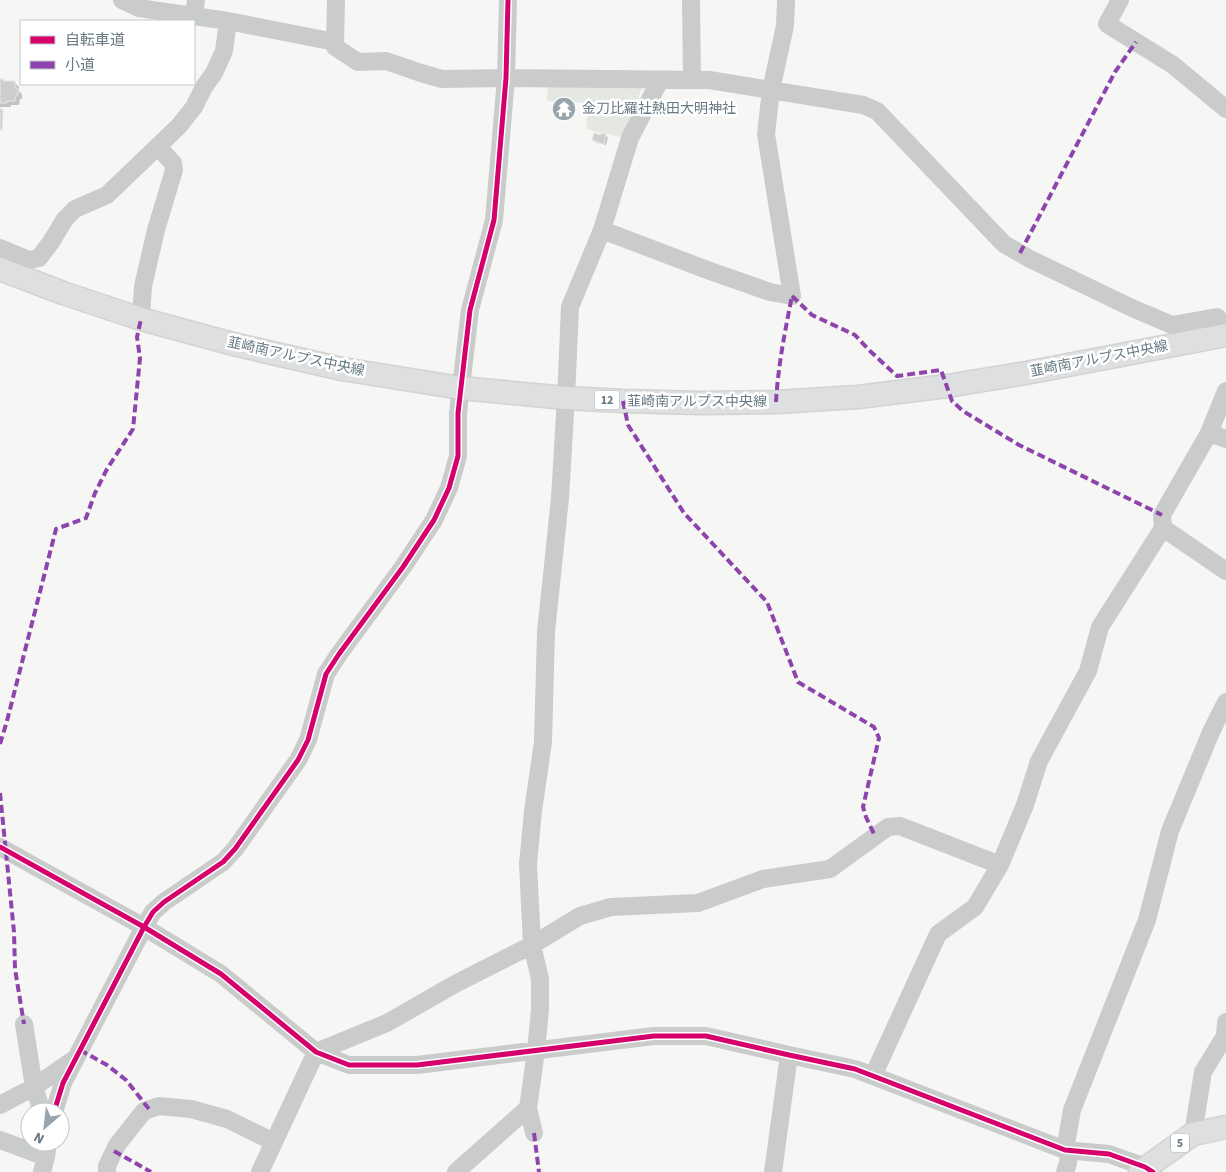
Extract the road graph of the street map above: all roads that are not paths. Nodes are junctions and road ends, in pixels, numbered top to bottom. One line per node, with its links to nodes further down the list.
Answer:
1 (122, 0): 7 (street)
2 (336, 0): 9 (street)
3 (508, 0): 10 (street)
4 (691, 0): 12 (street)
5 (786, 0): 13 (street)
6 (1118, 1): 14 (street)
7 (195, 8): 8 (street)
8 (228, 21): 9 (street); 15 (street)
9 (335, 42): 10 (street)
10 (506, 78): 11 (street); 22 (street)
11 (660, 80): 12 (street); 16 (street)
12 (692, 80): 13 (street)
13 (771, 90): 16 (street); 20 (street)
14 (1226, 109)
15 (158, 147): 17 (street); 19 (street)
16 (602, 230): 24 (street)
17 (0, 248)
18 (0, 269): 19 (main road, 韮崎南アルプス中央線 / 12)
19 (141, 319): 22 (main road, 韮崎南アルプス中央線 / 12)
20 (1226, 327)
21 (1226, 335): 24 (main road, 韮崎南アルプス中央線 / 12)
22 (461, 388): 24 (main road, 韮崎南アルプス中央線 / 12); 31 (street)
23 (1226, 391): 25 (street)
24 (566, 398): 32 (street)
25 (1218, 436): 26 (street)
26 (1163, 528): 27 (street); 30 (street)
27 (1226, 571)
28 (1226, 702): 50 (street)
29 (0, 847): 31 (street)
30 (1000, 865): 32 (street); 39 (street)
31 (144, 927): 36 (street); 38 (street)
32 (532, 945): 35 (street); 36 (street)
33 (1226, 1022): 47 (street)
34 (24, 1024): 40 (street)
35 (536, 1051): 36 (street); 37 (street); 44 (street)
36 (316, 1052): 49 (street)
37 (789, 1055): 39 (street); 56 (street)
38 (76, 1058): 40 (street); 42 (street)
39 (873, 1076): 50 (street)
40 (34, 1087): 41 (street); 43 (street)
41 (39, 1102)
42 (57, 1102)
43 (0, 1105)
44 (528, 1108): 46 (street); 55 (street)
45 (1226, 1127): 47 (main road, 5)
46 (534, 1134)
47 (1193, 1134): 52 (main road, 5)
48 (0, 1140): 51 (street)
49 (274, 1142): 53 (street); 54 (street)
50 (1067, 1150): 52 (street); 57 (street)
51 (45, 1157)
52 (1146, 1170)
53 (107, 1172)
54 (260, 1172)
55 (456, 1172)
56 (773, 1172)
57 (1065, 1172)

